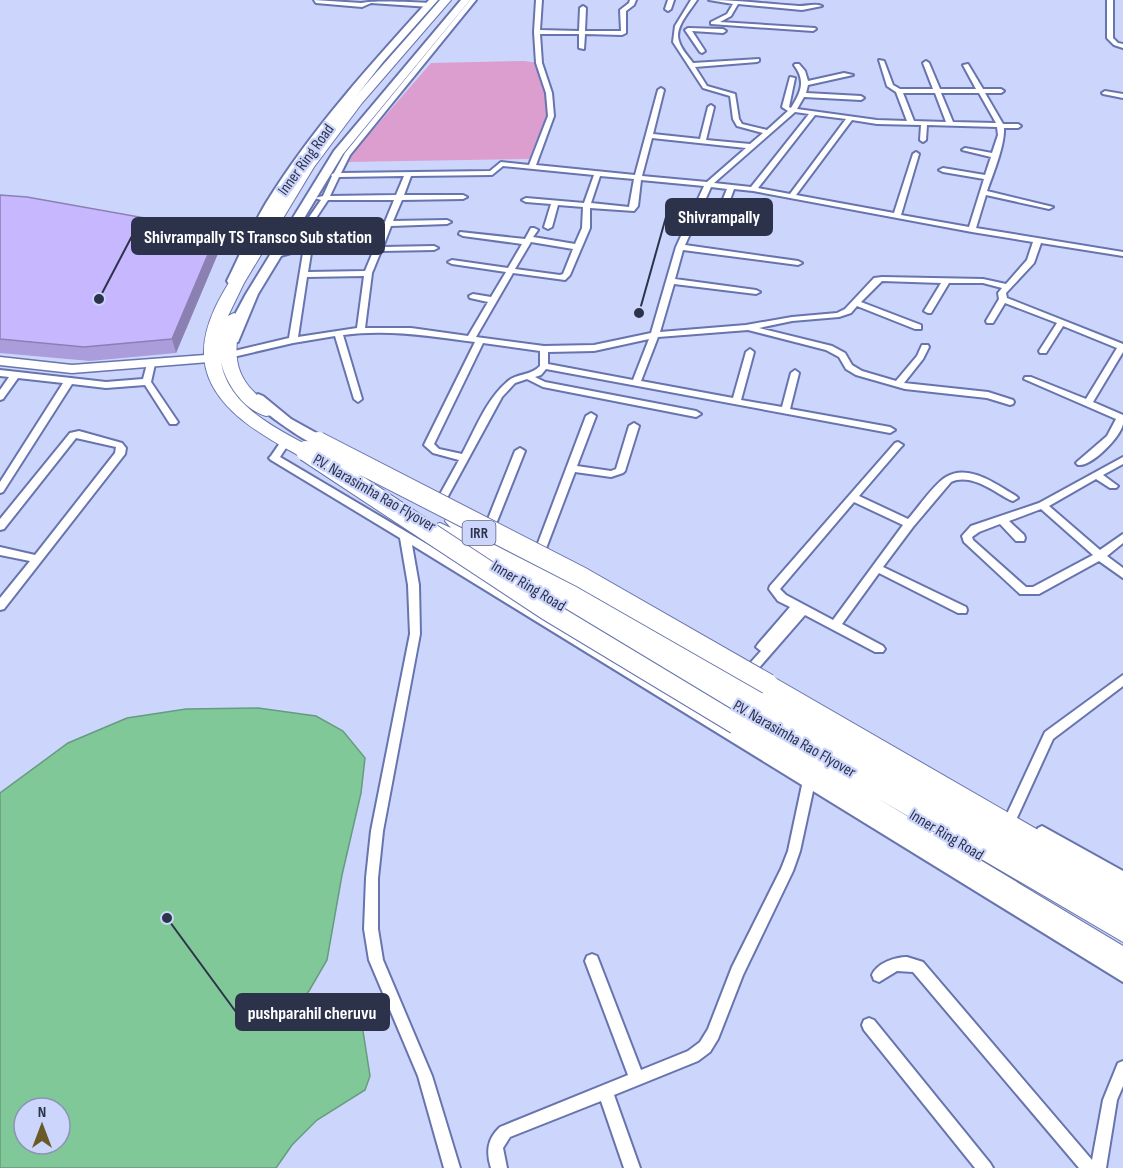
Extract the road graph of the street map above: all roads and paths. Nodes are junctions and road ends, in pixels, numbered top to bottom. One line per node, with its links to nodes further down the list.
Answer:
1 (371, 0): 12 (street); 14 (street)
2 (446, 0): 162 (highway, P.V. Narasimha Rao Flyover)
3 (455, 0): 162 (highway, P.V. Narasimha Rao Flyover)
4 (466, 0): 82 (main road, Inner Ring Road / IRR)
5 (473, 0): 72 (street)
6 (539, 0): 24 (street)
7 (633, 0): 26 (street)
8 (670, 0): 18 (street)
9 (694, 0): 23 (street)
10 (712, 0): 13 (street)
11 (1110, 0): 27 (street)
12 (316, 1)
13 (737, 1): 15 (street); 19 (street)
14 (432, 2): 134 (main road, Inner Ring Road)
15 (769, 6): 16 (street); 20 (street)
16 (819, 6)
17 (583, 8): 26 (street)
18 (668, 9)
19 (713, 23): 20 (street); 22 (street)
20 (769, 26): 21 (street)
21 (813, 28)
22 (690, 30): 23 (street); 25 (street); 29 (street)
23 (676, 31): 33 (street)
24 (537, 32): 26 (street); 68 (street)
25 (776, 32)
26 (583, 33): 28 (street)
27 (1123, 46)
28 (582, 48)
29 (702, 51)
30 (758, 60): 33 (street)
31 (881, 61): 40 (street)
32 (926, 63): 41 (street)
33 (691, 64): 59 (street)
34 (797, 65): 38 (street)
35 (966, 66): 42 (street)
36 (850, 75): 38 (street)
37 (792, 78): 50 (street)
38 (806, 83): 45 (street)
39 (661, 90): 61 (street)
40 (899, 91): 41 (street); 54 (street)
41 (939, 91): 42 (street); 56 (street)
42 (981, 91): 43 (street); 57 (street)
43 (1001, 92)
44 (1105, 93): 46 (street)
45 (803, 95): 47 (street); 50 (street)
46 (1123, 96)
47 (861, 98)
48 (711, 107): 62 (street)
49 (859, 109): 53 (street)
50 (793, 110): 51 (street); 59 (street)
51 (813, 113): 52 (street); 77 (street)
52 (850, 118): 53 (street); 81 (street)
53 (860, 120): 54 (street)
54 (912, 124): 55 (street)
55 (924, 124): 56 (street); 63 (street)
56 (954, 125): 57 (street); 60 (street)
57 (1000, 125): 58 (street); 67 (street)
58 (1018, 126)
59 (768, 132): 64 (street)
60 (960, 133)
61 (650, 136): 62 (street); 73 (street)
62 (703, 140): 64 (street)
63 (923, 140)
64 (750, 146): 75 (street)
65 (965, 150): 67 (street)
66 (916, 154): 87 (street)
67 (996, 156): 74 (street)
68 (532, 167): 70 (street); 71 (street)
69 (943, 170): 74 (street)
70 (409, 173): 72 (street); 79 (street)
71 (598, 174): 73 (street); 85 (street)
72 (335, 175): 82 (street)
73 (638, 177): 75 (street); 85 (street)
74 (990, 178): 78 (street)
75 (709, 184): 76 (street); 99 (street)
76 (732, 186): 77 (street); 88 (street)
77 (753, 189): 81 (street)
78 (985, 193): 86 (street); 94 (street)
79 (401, 197): 80 (street); 82 (street); 90 (street)
80 (463, 197)
81 (791, 197): 87 (street)
82 (317, 198): 91 (street); 103 (main road, Inner Ring Road / IRR)
83 (526, 200): 84 (street)
84 (555, 203): 85 (street); 92 (street)
85 (588, 206): 98 (street)
86 (1048, 207)
87 (897, 216): 94 (street)
88 (719, 219)
89 (447, 222): 90 (street)
90 (390, 223): 91 (street); 100 (street)
91 (307, 226): 103 (street)
92 (548, 227)
93 (534, 231): 97 (street)
94 (972, 231): 96 (street)
95 (463, 234): 97 (street)
96 (1038, 240): 104 (street); 112 (street)
97 (528, 241): 98 (street); 107 (street)
98 (578, 247): 107 (street)
99 (680, 247): 106 (street); 111 (street)
100 (379, 248): 101 (street); 102 (street); 108 (street)
101 (434, 248)
102 (307, 251): 103 (street); 109 (street)
103 (283, 253): 133 (main road, Inner Ring Road / IRR)
104 (1123, 254)
105 (452, 262): 107 (street)
106 (798, 262)
107 (510, 272): 116 (street)
108 (368, 273): 109 (street); 123 (street)
109 (302, 275): 126 (street)
110 (947, 280): 112 (street); 117 (street); 118 (street)
111 (670, 281): 113 (street); 125 (street)
112 (1008, 287): 115 (street)
113 (756, 292)
114 (473, 296): 116 (street)
115 (1003, 299): 119 (street); 120 (street)
116 (492, 300): 127 (street)
117 (855, 303): 121 (street); 122 (street)
118 (928, 311)
119 (990, 321)
120 (1061, 322): 129 (street); 131 (street)
121 (918, 327)
122 (746, 328): 125 (street); 147 (street)
123 (362, 330): 124 (street); 127 (street)
124 (338, 333): 126 (street); 149 (street)
125 (655, 335): 130 (street); 146 (street)
126 (292, 340): 133 (street)
127 (475, 340): 130 (street); 165 (street)
128 (925, 347): 147 (street)
129 (1123, 347): 152 (street)
130 (544, 348): 138 (street)
131 (1043, 351)
132 (750, 352): 150 (street)
133 (233, 354): 176 (main road, Inner Ring Road / IRR)
134 (205, 357): 136 (street); 137 (street); 160 (main road, Inner Ring Road / IRR)
135 (0, 362): 137 (street)
136 (151, 364): 137 (street); 145 (street)
137 (122, 365)
138 (544, 366): 142 (street); 146 (street)
139 (795, 373): 153 (street)
140 (0, 374): 141 (street)
141 (15, 375): 144 (street); 148 (street)
142 (526, 376): 154 (street); 165 (street)
143 (1028, 378): 152 (street)
144 (69, 381): 145 (street); 172 (street)
145 (147, 382): 157 (street)
146 (636, 383): 150 (street)
147 (899, 384): 151 (street)
148 (0, 397)
149 (358, 399)
150 (736, 402): 153 (street)
151 (1010, 402)
152 (1088, 404): 156 (street)
153 (785, 411): 159 (street)
154 (696, 414)
155 (591, 416): 168 (street)
156 (1122, 418): 167 (street)
157 (173, 422)
158 (634, 426): 168 (street)
159 (890, 430)
160 (285, 442): 180 (street, Inner Ring Road); 197 (main road, Inner Ring Road / IRR)
161 (898, 445): 173 (street)
162 (312, 447): 195 (highway, bridge); 204 (highway, P.V. Narasimha Rao Flyover, bridge); 205 (highway, P.V. Narasimha Rao Flyover, bridge); 207 (highway, bridge)
163 (520, 451): 181 (street)
164 (120, 454): 170 (street); 179 (street); 186 (street)
165 (464, 458): 176 (street)
166 (1123, 460): 169 (street)
167 (1081, 463)
168 (570, 468): 187 (street)
169 (1096, 476): 171 (street); 175 (street)
170 (104, 486)
171 (1113, 486)
172 (0, 490)
173 (852, 497): 178 (street); 191 (street)
174 (1013, 498): 178 (street)
175 (1042, 505): 177 (street); 185 (street)
176 (437, 509): 181 (main road, Inner Ring Road / IRR)
177 (1002, 520): 182 (street); 185 (street)
178 (909, 524): 188 (street)
179 (0, 526)
180 (405, 536): 198 (street, Inner Ring Road); 215 (street)
181 (485, 537): 187 (main road, Inner Ring Road / IRR)
182 (1020, 538)
183 (1123, 538): 185 (street)
184 (0, 551): 186 (street)
185 (1100, 556): 189 (street)
186 (37, 559): 190 (street)
187 (535, 565): 195 (main road, Inner Ring Road / IRR)
188 (877, 568): 192 (street); 193 (street)
189 (1123, 574)
190 (0, 606)
191 (800, 608): 193 (street); 195 (street); 195 (street)
192 (962, 610)
193 (835, 625): 194 (street)
194 (879, 650)
195 (748, 678): 200 (street, Inner Ring Road); 202 (highway); 203 (main road, Inner Ring Road / IRR)
196 (1123, 681): 200 (street)
197 (722, 699): 198 (street); 206 (main road, Inner Ring Road / IRR)
198 (706, 719): 199 (street, Inner Ring Road)
199 (809, 782): 210 (street, Inner Ring Road); 213 (street)
200 (1012, 816): 201 (street, Inner Ring Road)
201 (1123, 878)
202 (1123, 892)
203 (1123, 898)
204 (1123, 909)
205 (1123, 930)
206 (1123, 939)
207 (1123, 960)
208 (592, 961): 213 (street)
209 (879, 975): 219 (street)
210 (1123, 975)
211 (869, 1025): 218 (street)
212 (1123, 1068): 220 (street)
213 (637, 1078): 214 (street)
214 (604, 1091): 216 (street); 217 (street)
215 (452, 1168)
216 (499, 1168)
217 (632, 1168)
218 (984, 1168)
219 (1089, 1168)
220 (1098, 1168)

